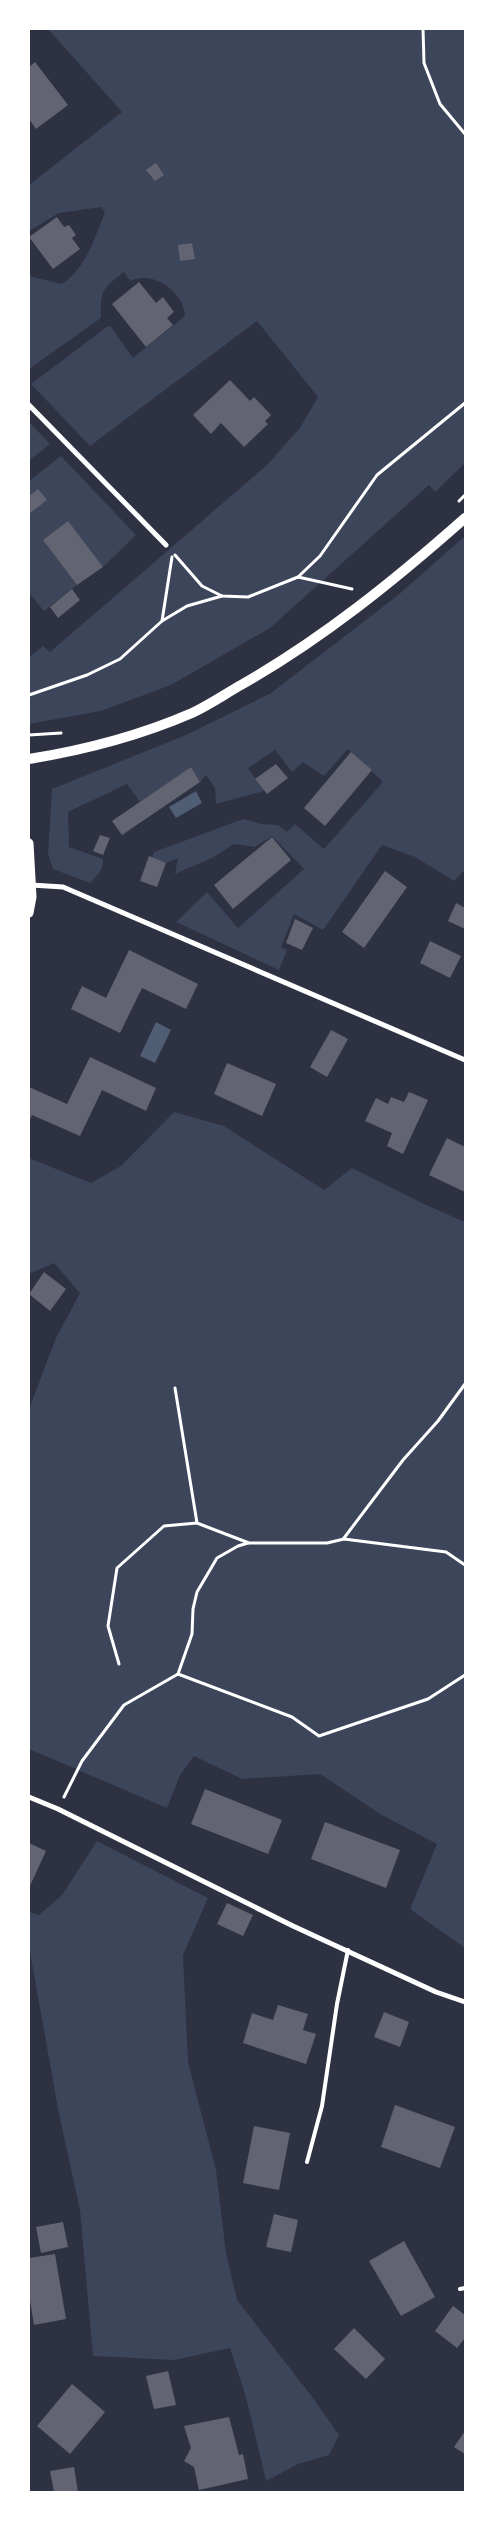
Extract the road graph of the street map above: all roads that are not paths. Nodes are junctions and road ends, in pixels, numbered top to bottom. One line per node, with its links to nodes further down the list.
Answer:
1 (29, 405): 3 (street)
2 (465, 518): 4 (main road)
3 (166, 545)
4 (29, 759)
5 (29, 843): 6 (street)
6 (31, 885): 7 (street); 8 (street)
7 (29, 913)
8 (465, 1060)
9 (29, 1796): 10 (street)
10 (348, 1950): 11 (street); 12 (lane)
11 (465, 2002)
12 (307, 2162)
13 (465, 2288): 14 (lane)
14 (460, 2289)

